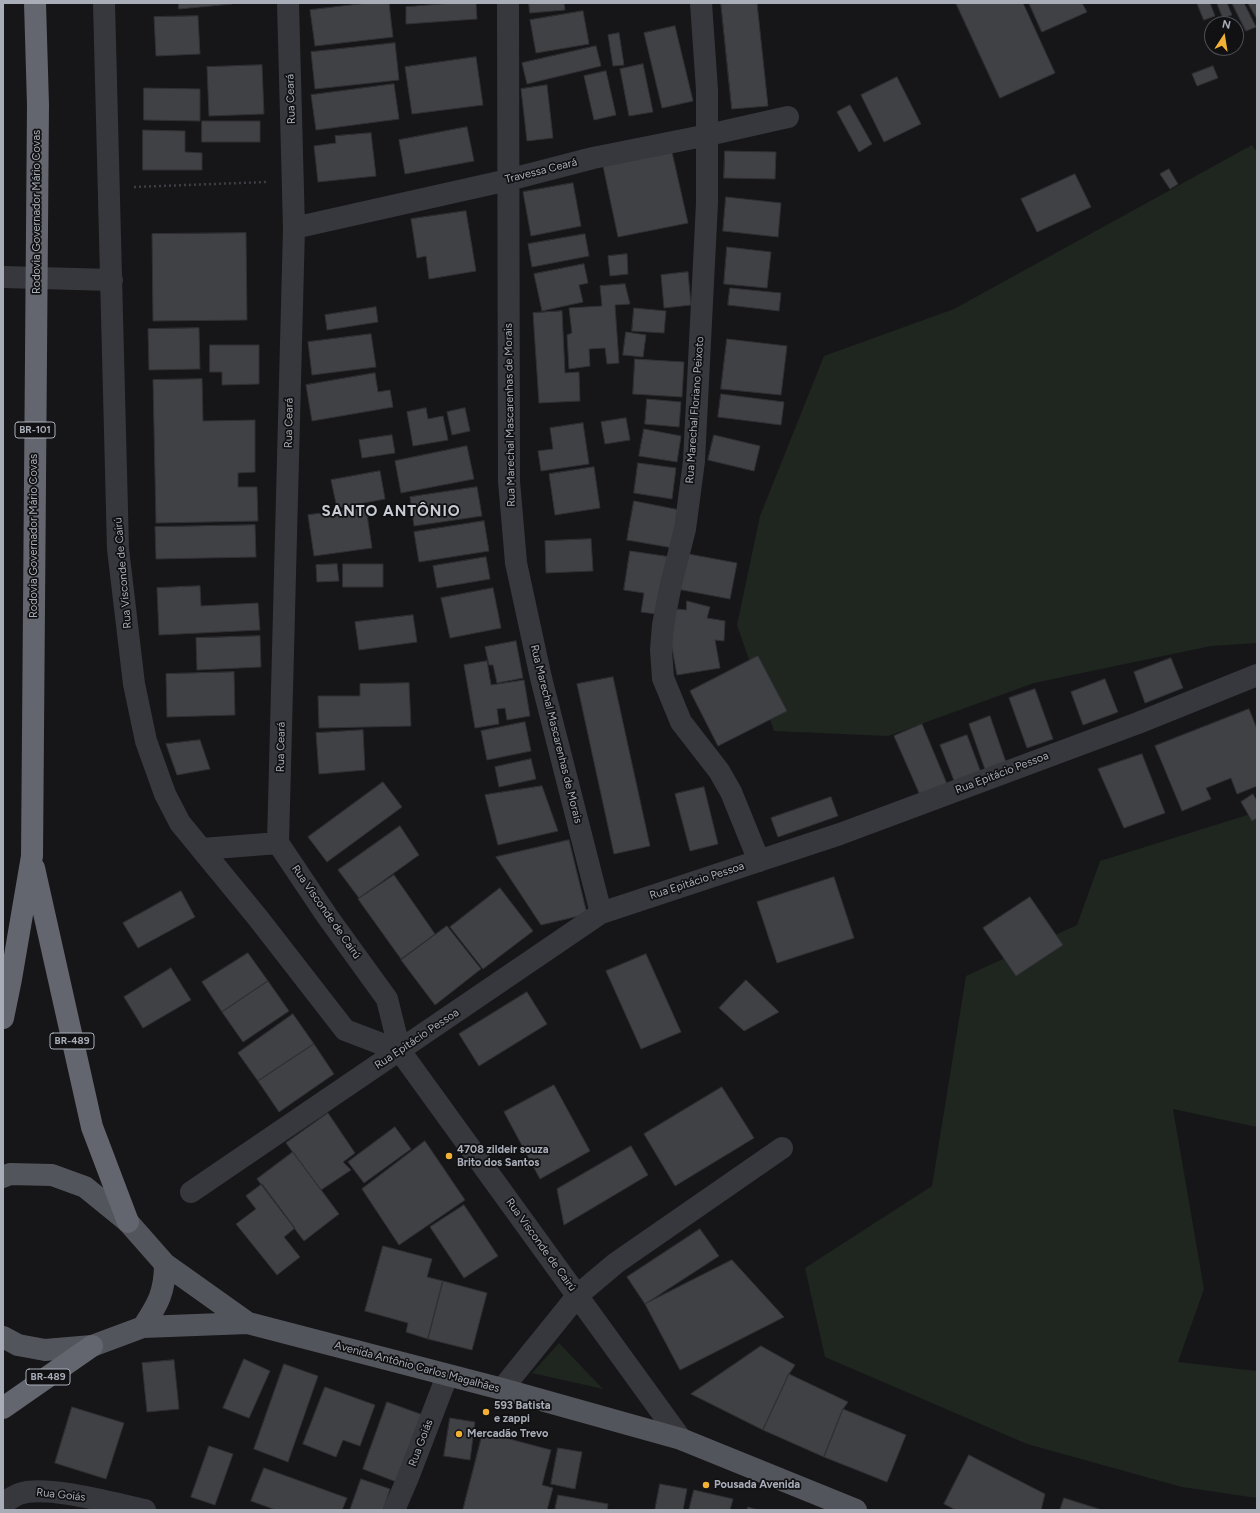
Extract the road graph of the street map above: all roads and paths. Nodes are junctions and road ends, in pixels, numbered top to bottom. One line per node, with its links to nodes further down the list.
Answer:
1 (35, 3): 13 (highway, Rodovia Governador Mário Covas / BR-101)
2 (104, 3): 10 (street, Rua Visconde de Cairú)
3 (288, 3): 9 (street, Rua Ceará)
4 (508, 3): 8 (street, Rua Marechal Mascarenhas de Morais)
5 (701, 3): 7 (street, Rua Marechal Floriano Peixoto)
6 (788, 117): 7 (street, Travessa Ceará)
7 (708, 135): 8 (street, Travessa Ceará); 19 (street, Rua Marechal Floriano Peixoto)
8 (508, 180): 11 (street, Travessa Ceará); 20 (street, Rua Marechal Mascarenhas de Morais)
9 (294, 181): 10 (path); 11 (street, Rua Ceará)
10 (109, 188): 14 (street, Rua Visconde de Cairú)
11 (294, 228): 16 (street, Rua Ceará)
12 (3, 277): 13 (street)
13 (37, 278): 14 (street); 18 (highway, Rodovia Governador Mário Covas / BR-101)
14 (112, 280): 17 (street, Rua Visconde de Cairú)
15 (1257, 675): 19 (street, Rua Epitácio Pessoa)
16 (278, 843): 17 (street); 22 (street, Rua Visconde de Cairú)
17 (202, 849): 22 (street, Rua Visconde de Cairú)
18 (32, 856): 21 (highway, Rodovia Governador Mário Covas / BR-101); 26 (highway, BR-489)
19 (759, 861): 20 (street, Rua Epitácio Pessoa)
20 (601, 913): 22 (street, Rua Epitácio Pessoa)
21 (3, 1018)
22 (400, 1051): 25 (street, Rua Epitácio Pessoa); 28 (street, Rua Visconde de Cairú)
23 (782, 1148): 28 (street)
24 (3, 1177): 26 (main road, BR-489)
25 (191, 1192)
26 (128, 1222): 27 (main road, BR-489)
27 (165, 1264): 29 (main road, BR-489); 30 (main road)
28 (578, 1295): 34 (street); 36 (street, Rua Visconde de Cairú)
29 (248, 1323): 30 (main road, BR-489); 33 (main road, Avenida Antônio Carlos Magalhães / BR-489)
30 (143, 1327): 32 (main road, BR-489)
31 (3, 1337): 32 (main road, BR-489)
32 (92, 1346): 35 (highway, BR-489)
33 (448, 1376): 34 (main road, Avenida Antônio Carlos Magalhães / BR-489); 39 (street, Rua Goiás)
34 (502, 1389): 36 (main road, Avenida Antônio Carlos Magalhães / BR-489)
35 (3, 1408)
36 (681, 1439): 40 (main road, Avenida Antônio Carlos Magalhães / BR-489)
37 (3, 1503): 38 (street, Rua Goiás)
38 (145, 1510)
39 (394, 1510)
40 (856, 1510)

